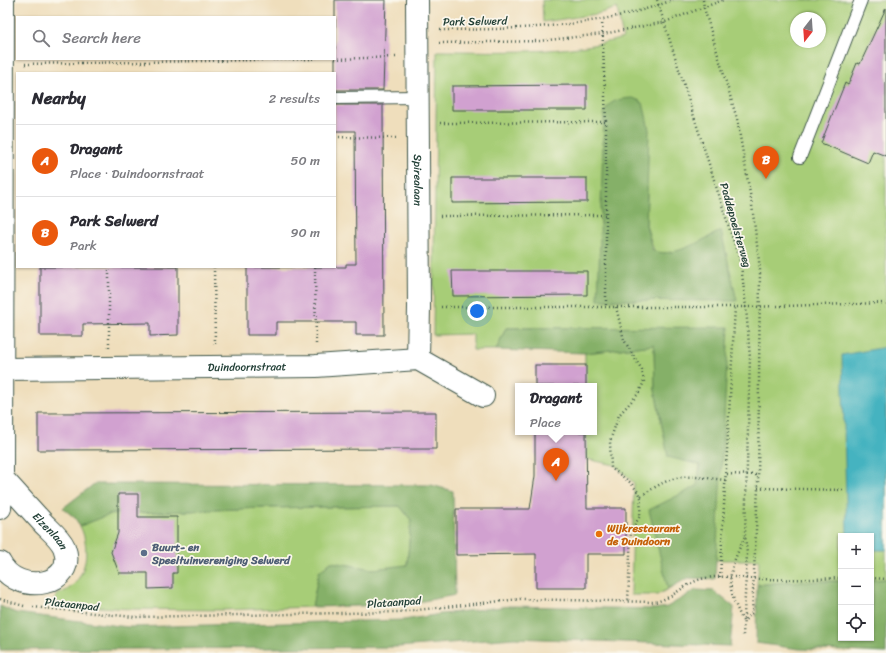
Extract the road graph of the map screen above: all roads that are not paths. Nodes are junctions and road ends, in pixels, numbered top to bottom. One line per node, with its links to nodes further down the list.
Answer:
1 (3, 0): 6 (street)
2 (417, 0): 4 (street, Spirealaan)
3 (861, 0): 7 (lane)
4 (419, 97): 5 (lane); 9 (street, Spirealaan)
5 (336, 98)
6 (2, 148): 8 (street)
7 (800, 157)
8 (1, 286): 10 (street)
9 (418, 359): 10 (street, Duindoornstraat); 11 (street)
10 (2, 369): 12 (street)
11 (483, 396)
12 (2, 478): 13 (street); 14 (street, Elzenlaan)
13 (0, 508)
14 (0, 563)

